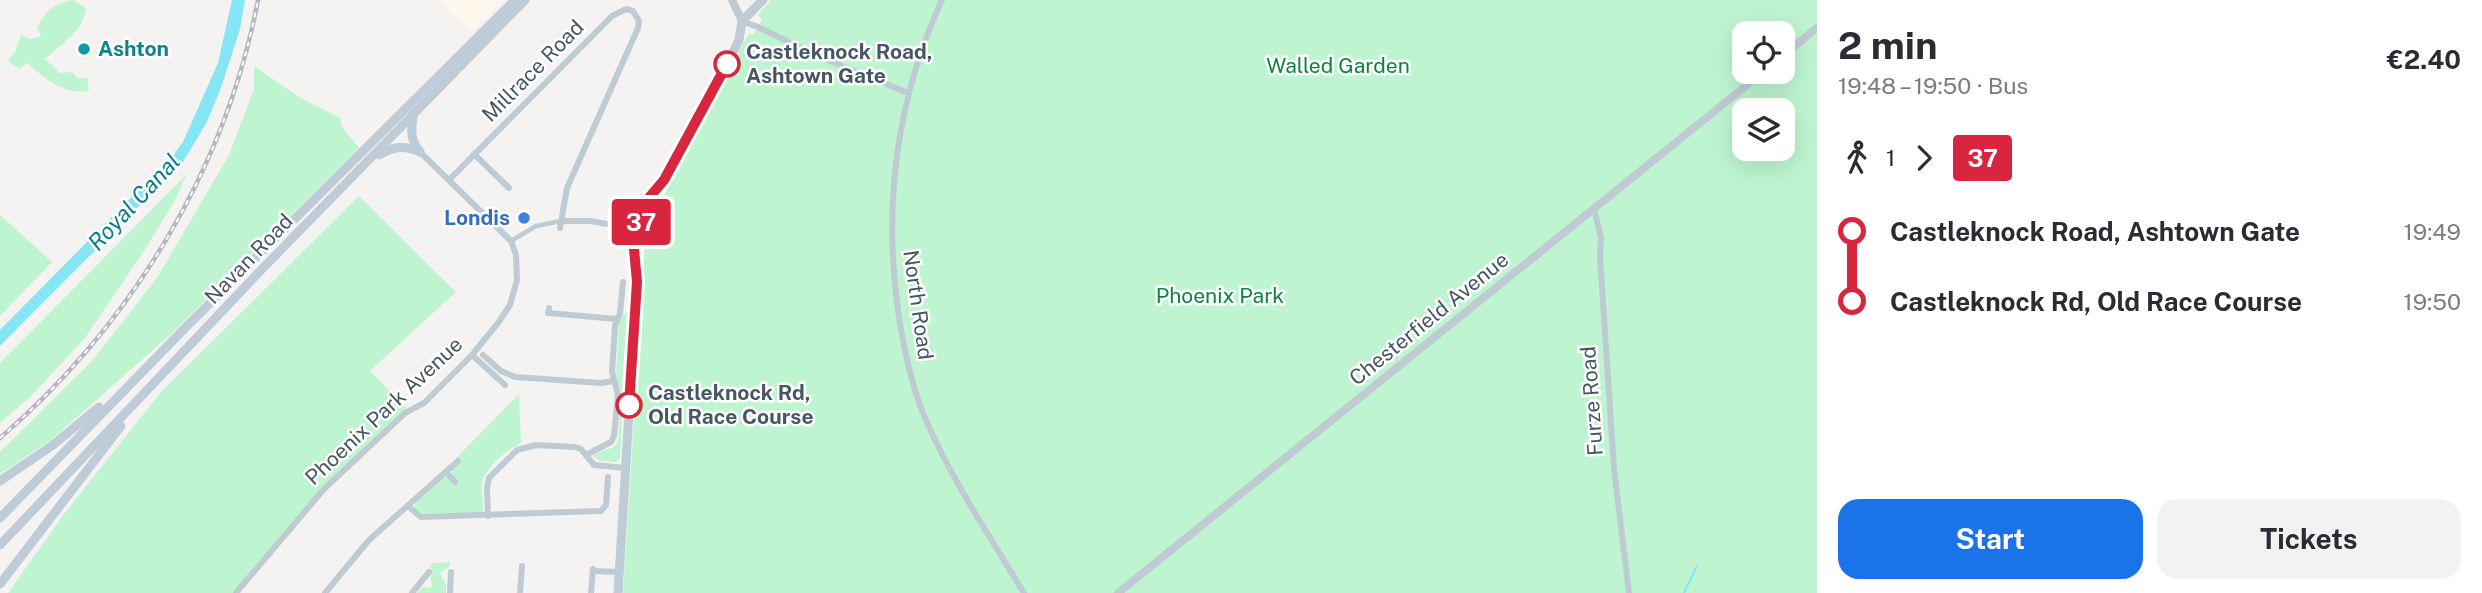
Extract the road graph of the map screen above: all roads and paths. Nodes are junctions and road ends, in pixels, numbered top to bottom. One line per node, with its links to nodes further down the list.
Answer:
1 (515, 0): 26 (main road, Navan Road)
2 (525, 0): 11 (main road, Navan Road)
3 (732, 0): 6 (street)
4 (763, 0): 6 (main road)
5 (942, 0): 10 (street, North Road)
6 (742, 22): 10 (street); 18 (main road)
7 (1817, 28): 8 (street)
8 (1795, 45)
9 (1748, 84): 17 (street, Chesterfield Avenue)
10 (908, 93): 57 (street, North Road)
11 (413, 114): 12 (main road); 14 (main road, Navan Road)
12 (420, 152): 14 (main road); 15 (street)
13 (474, 155): 15 (street, Millrace Road); 16 (street); 19 (street, Millrace Road)
14 (361, 169): 27 (main road, Navan Road)
15 (449, 180): 22 (street)
16 (509, 188)
17 (1594, 208): 58 (street, Chesterfield Avenue); 59 (street, Furze Road)
18 (636, 213): 20 (main road); 21 (main road)
19 (560, 224): 20 (street); 22 (street)
20 (613, 225): 21 (main road)
21 (633, 238): 36 (main road)
22 (511, 241): 28 (street, Phoenix Park Avenue)
23 (623, 282): 25 (street)
24 (549, 308): 25 (street)
25 (617, 319): 31 (street)
26 (185, 328): 39 (main road); 43 (main road, Navan Road)
27 (181, 355): 44 (main road, Navan Road); 49 (main road)
28 (472, 355): 32 (street); 50 (street, Phoenix Park Avenue)
29 (483, 355): 30 (street)
30 (515, 377): 31 (street); 33 (street)
31 (614, 382): 34 (street)
32 (505, 385)
33 (513, 386)
34 (586, 455): 36 (street); 42 (street)
35 (458, 461): 37 (street)
36 (625, 468): 48 (main road)
37 (446, 472): 40 (street); 41 (street)
38 (608, 477): 42 (street)
39 (0, 481)
40 (455, 482)
41 (408, 506): 42 (street); 51 (street)
42 (488, 516)
43 (0, 518)
44 (0, 545)
45 (522, 566): 54 (street)
46 (429, 572): 52 (street)
47 (451, 572): 53 (street)
48 (619, 572): 55 (street); 56 (main road)
49 (0, 584)
50 (236, 593)
51 (325, 593)
52 (412, 593)
53 (450, 593)
54 (520, 593)
55 (590, 593)
56 (618, 593)
57 (1024, 593)
58 (1118, 593)
59 (1629, 593)

